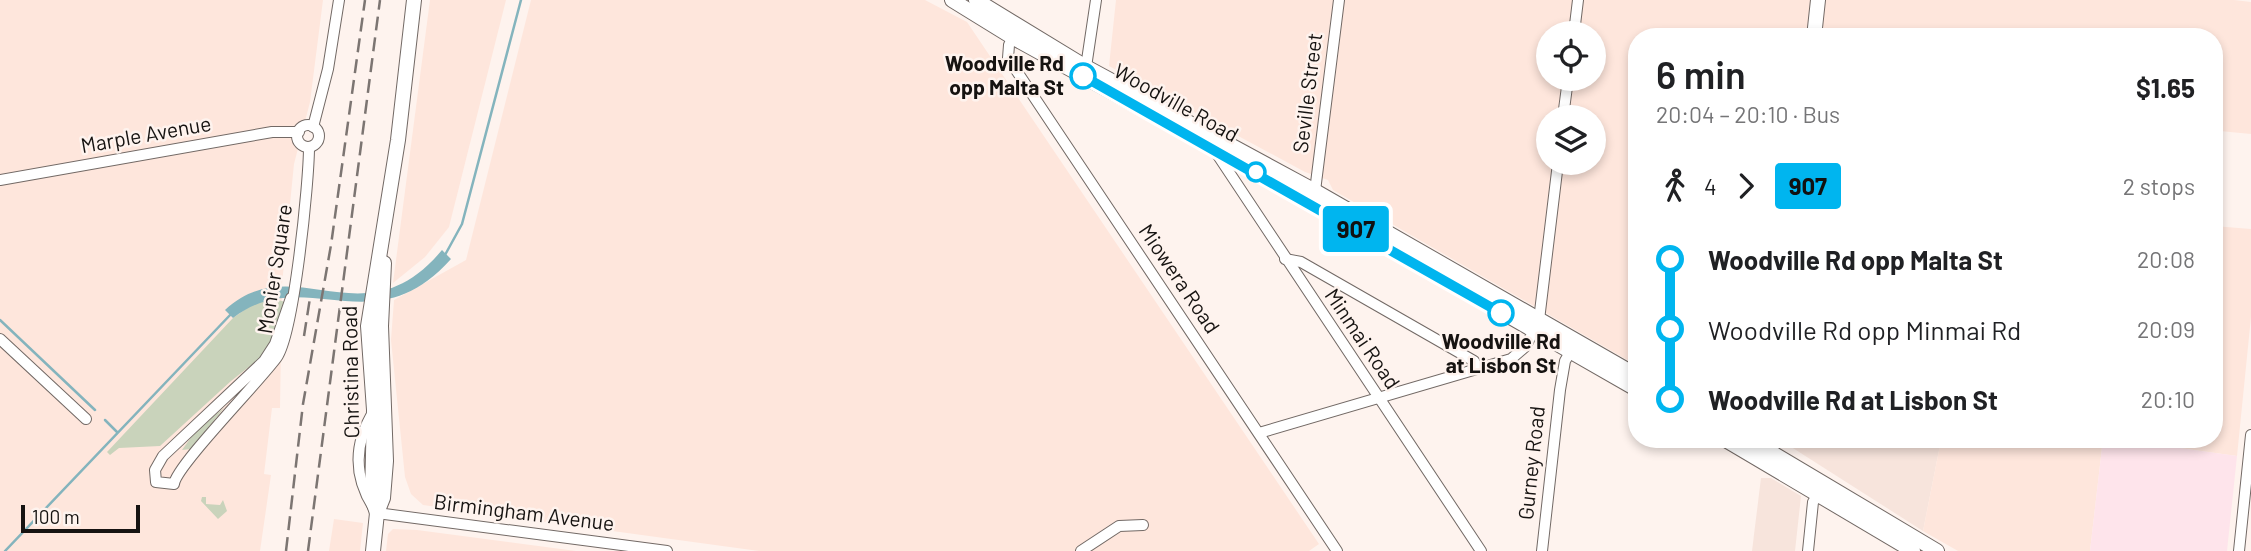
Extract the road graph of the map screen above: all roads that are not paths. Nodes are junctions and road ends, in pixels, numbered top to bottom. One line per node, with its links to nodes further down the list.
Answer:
1 (339, 0): 13 (street)
2 (414, 0): 22 (main road, Christina Road)
3 (952, 0): 11 (main road, Woodville Road)
4 (976, 0): 11 (main road, Woodville Road)
5 (1096, 0): 12 (street)
6 (1339, 0): 19 (street, Seville Street)
7 (1578, 0): 9 (street)
8 (1818, 0): 10 (main road)
9 (1575, 21)
10 (1815, 28)
11 (1016, 31): 12 (main road, Woodville Road); 16 (main road, Woodville Road); 31 (street, Miowera Road)
12 (1086, 67): 19 (main road, Woodville Road)
13 (313, 127): 14 (street); 15 (street)
14 (299, 132): 15 (street); 18 (street, Marple Avenue)
15 (309, 147): 21 (street, Monier Square)
16 (1212, 148): 20 (street, Minmai Road); 23 (main road, Woodville Road)
17 (1556, 175): 23 (street)
18 (0, 180)
19 (1315, 191): 23 (main road, Woodville Road)
20 (1285, 260): 26 (street); 29 (street, Minmai Road)
21 (292, 298): 21 (street, Monier Square)
22 (377, 298): 35 (main road, Christina Road); 35 (main road, Christina Road)
23 (1536, 326): 25 (main road, Woodville Road); 26 (street)
24 (0, 339): 30 (street)
25 (1573, 346): 27 (main road, Woodville Road); 28 (main road, Woodville Road); 42 (street, Gurney Road)
26 (1478, 368): 29 (street)
27 (1628, 371)
28 (1628, 383)
29 (1379, 398): 31 (street); 41 (street, Minmai Road)
30 (86, 419)
31 (1259, 433): 40 (street, Miowera Road)
32 (2251, 435): 46 (street)
33 (1764, 449): 34 (main road); 45 (main road)
34 (1819, 494): 43 (street); 44 (main road)
35 (377, 513): 37 (main road, Christina Road); 38 (street, Birmingham Avenue)
36 (1143, 525): 39 (street)
37 (373, 551)
38 (667, 551)
39 (1081, 551)
40 (1337, 551)
41 (1481, 551)
42 (1542, 551)
43 (1808, 551)
44 (1913, 551)
45 (1937, 551)
46 (2239, 551)

